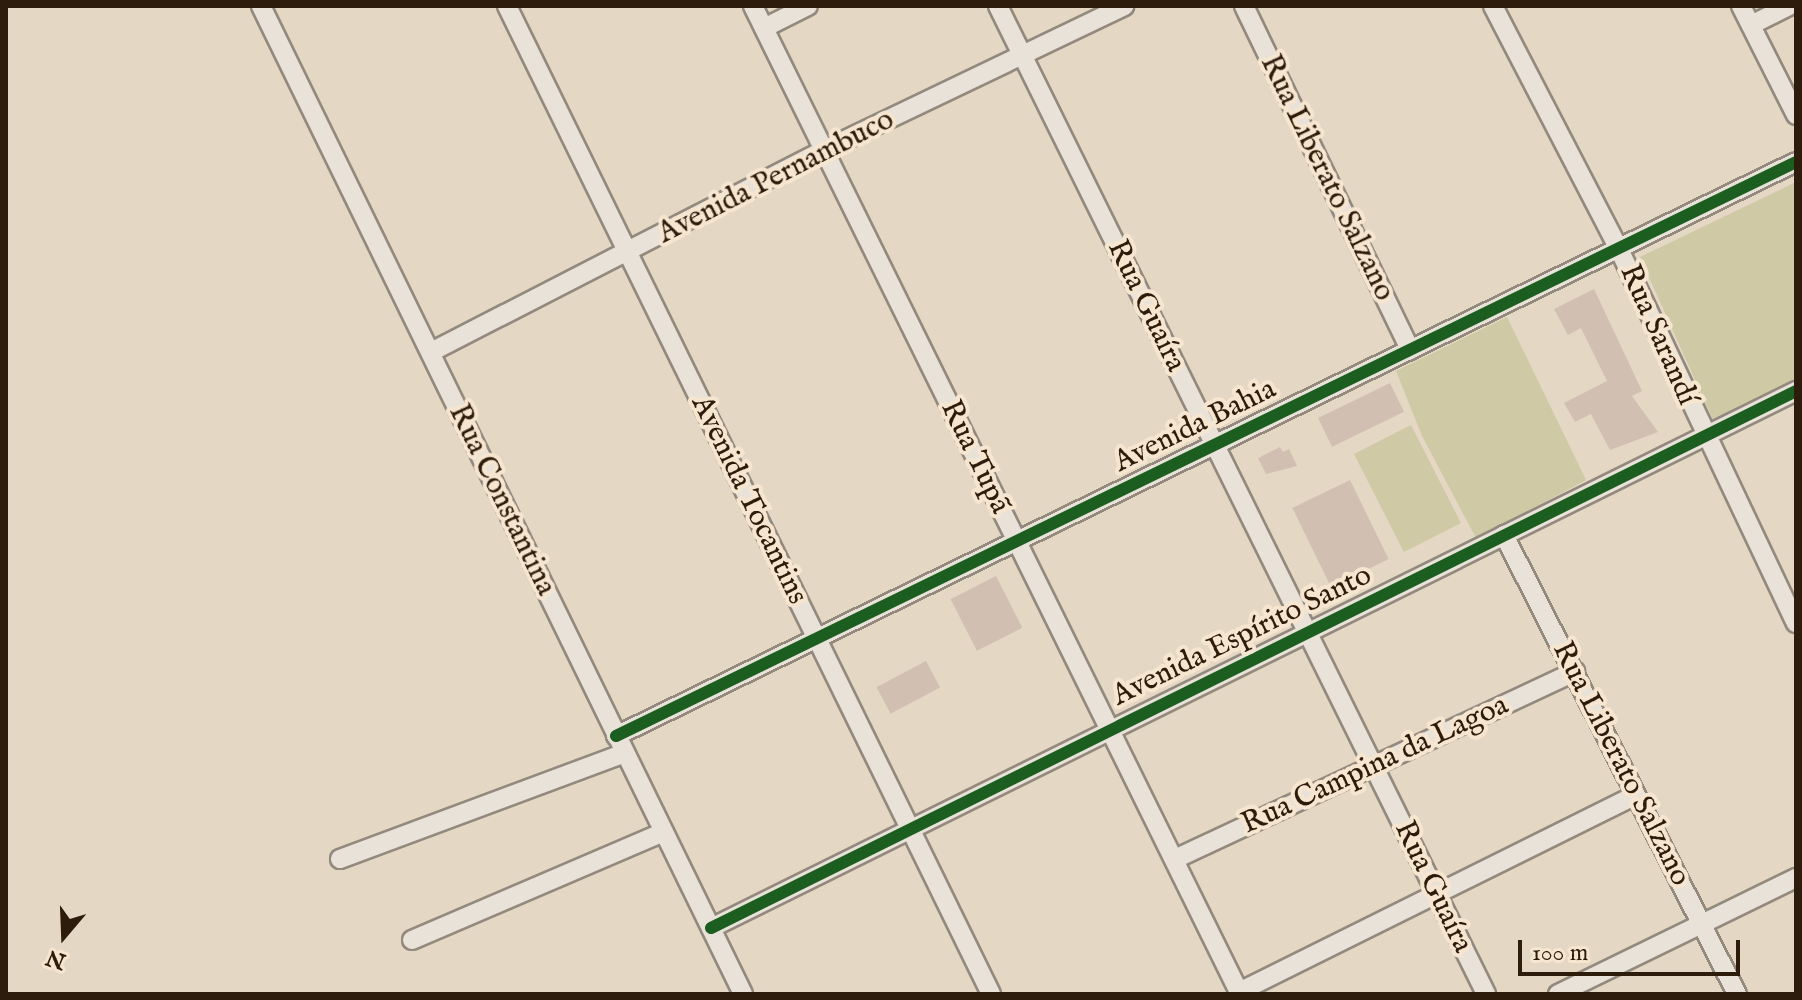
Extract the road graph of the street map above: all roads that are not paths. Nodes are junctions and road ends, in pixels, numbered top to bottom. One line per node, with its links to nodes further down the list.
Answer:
1 (261, 6): 20 (street, Rua Constantina)
2 (507, 6): 18 (street, Avenida Tocantins)
3 (753, 6): 12 (street, Rua Tupã)
4 (808, 6): 12 (street)
5 (998, 6): 13 (street, Rua Guaíra)
6 (1124, 6): 13 (street, Avenida Pernambuco)
7 (1244, 6): 19 (street, Rua Liberato Salzano)
8 (1493, 6): 17 (street, Rua Sarandí)
9 (1741, 6): 11 (street)
10 (1789, 6): 11 (street)
11 (1751, 25): 14 (street)
12 (764, 28): 15 (street, Rua Tupã)
13 (1022, 55): 15 (street, Avenida Pernambuco); 23 (street, Rua Guaíra)
14 (1796, 115)
15 (824, 150): 18 (street, Avenida Pernambuco); 25 (street, Rua Tupã)
16 (1796, 162): 17 (street, Avenida Bahia)
17 (1618, 247): 19 (street, Avenida Bahia); 22 (street, Rua Sarandí)
18 (627, 254): 20 (street, Avenida Pernambuco); 28 (street, Avenida Tocantins)
19 (1410, 350): 23 (street, Avenida Bahia)
20 (431, 352): 31 (street, Rua Constantina)
21 (1796, 391): 22 (street, Avenida Espírito Santo)
22 (1703, 435): 24 (street, Avenida Espírito Santo); 26 (street, Rua Sarandí)
23 (1215, 445): 25 (street, Avenida Bahia); 27 (street, Rua Guaíra)
24 (1504, 535): 27 (street, Avenida Espírito Santo); 29 (street, Rua Liberato Salzano)
25 (1017, 540): 28 (street, Avenida Bahia); 30 (street, Rua Tupã)
26 (1796, 623)
27 (1308, 634): 30 (street, Avenida Espírito Santo); 32 (street, Rua Guaíra)
28 (817, 639): 31 (street, Avenida Bahia); 35 (street, Avenida Tocantins)
29 (1575, 672): 32 (street, Rua Campina da Lagoa); 33 (street, Rua Liberato Salzano)
30 (1113, 729): 35 (street, Avenida Espírito Santo); 37 (street, Rua Tupã)
31 (620, 745): 34 (street, Rua Constantina); 36 (street, Avenida Bahia)
32 (1374, 765): 37 (street, Rua Campina da Lagoa); 39 (street, Rua Guaíra)
33 (1633, 796): 39 (street); 40 (street, Rua Liberato Salzano)
34 (664, 832): 41 (street, Rua Constantina); 42 (street)
35 (912, 832): 41 (street, Avenida Espírito Santo); 45 (street, Avenida Tocantins)
36 (340, 859)
37 (1175, 859): 43 (street, Rua Tupã)
38 (1796, 878): 40 (street)
39 (1437, 895): 43 (street); 46 (street, Rua Guaíra)
40 (1704, 924): 47 (street); 48 (street, Rua Liberato Salzano)
41 (711, 928): 44 (street, Rua Constantina)
42 (412, 940)
43 (1240, 993)
44 (743, 994)
45 (991, 994)
46 (1486, 994)
47 (1558, 994)
48 (1737, 994)

